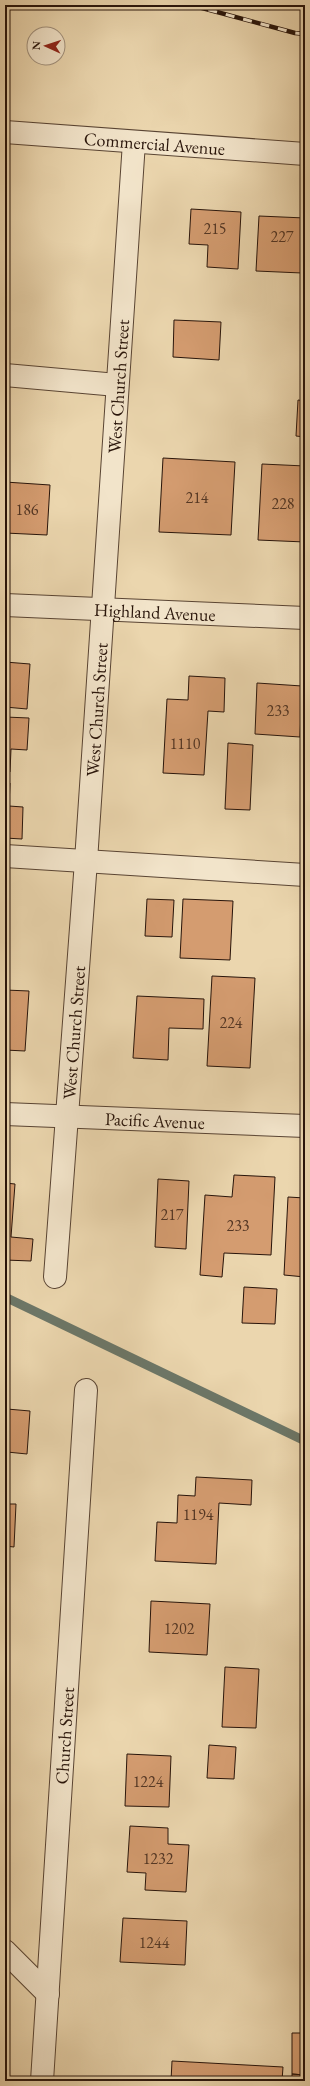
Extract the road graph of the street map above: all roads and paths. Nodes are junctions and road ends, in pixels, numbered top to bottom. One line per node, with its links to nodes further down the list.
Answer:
1 (5, 132): 2 (street, Commercial Avenue)
2 (134, 142): 3 (street, Commercial Avenue); 5 (street, West Church Street)
3 (305, 154)
4 (5, 375): 5 (street)
5 (117, 384): 7 (street, West Church Street)
6 (5, 605): 7 (street, Highland Avenue)
7 (102, 610): 8 (street, Highland Avenue); 10 (street, West Church Street)
8 (305, 618)
9 (5, 856): 10 (street)
10 (86, 861): 11 (street); 13 (street, West Church Street)
11 (305, 875)
12 (5, 1114): 13 (street, Pacific Avenue)
13 (66, 1118): 14 (street, Pacific Avenue); 15 (street, West Church Street)
14 (305, 1126)
15 (55, 1277)
16 (86, 1390): 18 (street, Church Street)
17 (5, 1951): 18 (street)
18 (48, 1994): 19 (street, Church Street)
19 (42, 2081)

